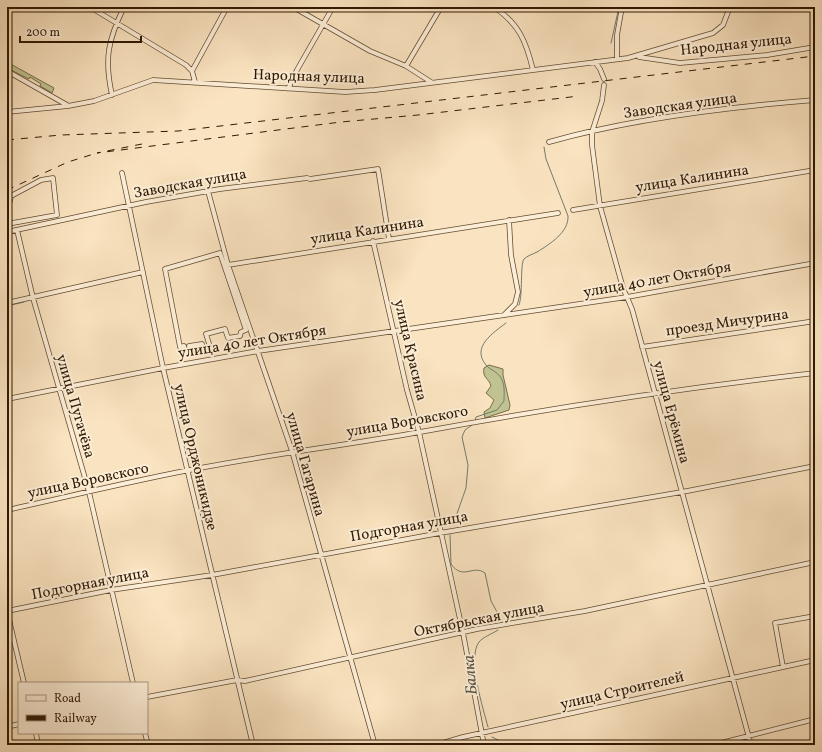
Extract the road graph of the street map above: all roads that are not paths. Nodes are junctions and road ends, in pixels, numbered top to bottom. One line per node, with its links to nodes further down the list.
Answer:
1 (90, 7): 10 (street)
2 (124, 7): 10 (street)
3 (228, 7): 19 (street)
4 (293, 7): 11 (street)
5 (333, 7): 11 (street)
6 (441, 7): 16 (street)
7 (494, 7): 17 (street)
8 (622, 7): 14 (street)
9 (730, 7): 13 (street, Народная улица)
10 (117, 23): 19 (street); 25 (street)
11 (323, 24): 16 (street); 24 (street)
12 (815, 47): 13 (street, Народная улица)
13 (637, 56): 14 (street, Народная улица)
14 (617, 59): 15 (street, Народная улица)
15 (595, 62): 17 (street, Народная улица); 20 (street)
16 (406, 66): 22 (street)
17 (533, 70): 22 (street, Народная улица)
18 (7, 71): 27 (street)
19 (192, 71): 21 (street)
20 (604, 79)
21 (195, 82): 24 (street, Народная улица); 25 (street, Народная улица)
22 (431, 82): 24 (street, Народная улица)
23 (604, 84): 29 (street, улица Ерёмина)
24 (288, 89)
25 (112, 95): 27 (street, Народная улица)
26 (815, 100): 29 (street, Заводская улица)
27 (68, 106): 28 (street, Народная улица)
28 (7, 112)
29 (592, 132): 30 (street, Заводская улица); 36 (street, улица Ерёмина)
30 (549, 142)
31 (815, 170): 36 (street, улица Калинина)
32 (122, 173): 35 (street, улица Орджоникидзе)
33 (208, 191): 35 (street, Заводская улица); 43 (street, Заводская улица); 46 (street, улица Гагарина)
34 (7, 202): 40 (street)
35 (128, 206): 41 (street, Заводская улица); 47 (street, улица Орджоникидзе)
36 (600, 206): 37 (street, улица Калинина); 48 (street, улица Ерёмина)
37 (573, 210)
38 (558, 213): 39 (street, улица Калинина)
39 (509, 220): 43 (street, улица Калинина); 51 (street)
40 (7, 224)
41 (16, 230): 42 (street, Заводская улица); 49 (street, улица Пугачёва)
42 (7, 232)
43 (389, 239): 44 (street, улица Калинина)
44 (373, 241): 46 (street, улица Калинина); 53 (street, улица Красина)
45 (815, 263): 48 (street, улица 40 лет Октября)
46 (228, 265): 55 (street, улица Гагарина)
47 (142, 272): 49 (street); 57 (street, улица Орджоникидзе)
48 (627, 297): 51 (street, улица 40 лет Октября); 54 (street, улица Ерёмина)
49 (33, 298): 50 (street); 59 (street, улица Пугачёва)
50 (7, 303)
51 (503, 315): 53 (street, улица 40 лет Октября)
52 (815, 321): 54 (street, проезд Мичурина)
53 (394, 331): 55 (street, улица 40 лет Октября); 62 (street, улица Красина)
54 (642, 347): 60 (street, улица Ерёмина)
55 (258, 351): 57 (street, улица 40 лет Октября); 63 (street, улица Гагарина)
56 (191, 354): 56 (street)
57 (163, 368): 59 (street, улица 40 лет Октября); 65 (street, улица Орджоникидзе)
58 (815, 373): 60 (street, улица Воровского)
59 (58, 389): 61 (street, улица 40 лет Октября); 66 (street, улица Пугачёва)
60 (654, 394): 62 (street, улица Воровского); 67 (street, улица Ерёмина)
61 (7, 399)
62 (419, 432): 63 (street, улица Воровского); 69 (street, улица Красина)
63 (292, 451): 65 (street, улица Воровского); 70 (street, улица Гагарина)
64 (815, 466): 67 (street, Подгорная улица)
65 (187, 471): 66 (street, улица Воровского); 72 (street, улица Орджоникидзе)
66 (89, 492): 68 (street, улица Воровского); 74 (street, улица Пугачёва)
67 (682, 492): 69 (street, Подгорная улица); 73 (street, улица Ерёмина)
68 (7, 510)
69 (440, 533): 70 (street, Подгорная улица); 77 (street, улица Красина)
70 (320, 554): 72 (street, Подгорная улица); 78 (street, улица Гагарина)
71 (815, 562): 73 (street, Октябрьская улица)
72 (212, 575): 74 (street, Подгорная улица); 82 (street, улица Орджоникидзе)
73 (708, 585): 77 (street, Октябрьская улица); 81 (street, улица Ерёмина)
74 (111, 590): 75 (street, Подгорная улица); 84 (street, улица Пугачёва)
75 (7, 611): 83 (street)
76 (815, 616): 80 (street)
77 (463, 633): 78 (street, Октябрьская улица); 91 (street, улица Красина)
78 (350, 659): 82 (street, Октябрьская улица); 96 (street, улица Гагарина)
79 (815, 660): 80 (street, улица Строителей)
80 (783, 667): 81 (street, улица Строителей)
81 (733, 677): 91 (street, улица Строителей); 92 (street, улица Ерёмина)
82 (238, 680): 85 (street, Октябрьская улица); 95 (street, улица Орджоникидзе)
83 (24, 682)
84 (133, 682)
85 (148, 698)
86 (815, 719): 92 (street)
87 (18, 724): 88 (street)
88 (7, 727)
89 (36, 734): 93 (street)
90 (145, 734): 94 (street)
91 (482, 734): 97 (street, улица Строителей); 98 (street, улица Красина)
92 (748, 736): 99 (street); 100 (street, улица Ерёмина)
93 (38, 745)
94 (148, 745)
95 (253, 745)
96 (375, 745)
97 (436, 745)
98 (484, 745)
99 (713, 745)
100 (751, 745)

